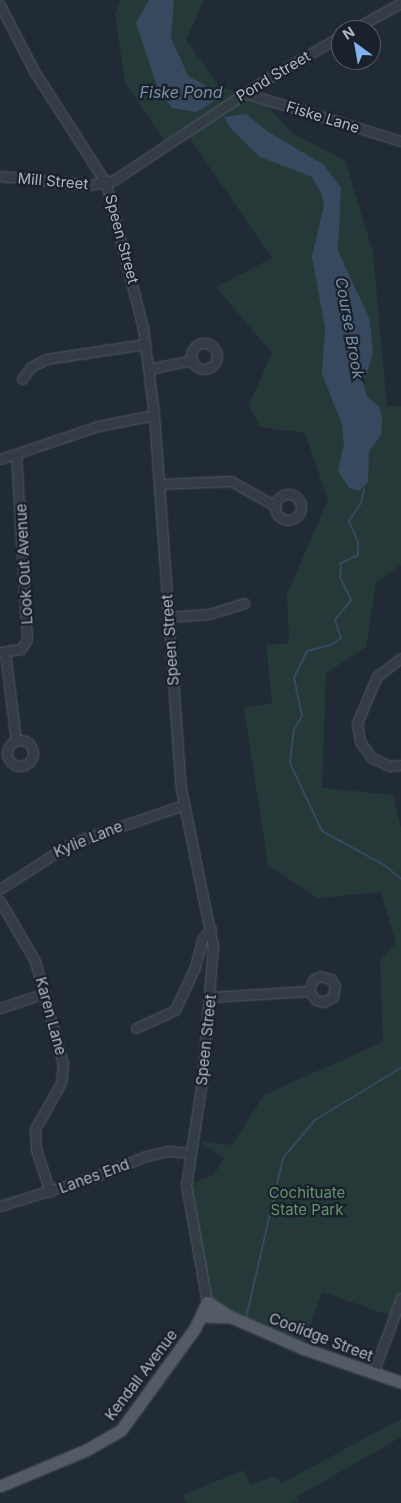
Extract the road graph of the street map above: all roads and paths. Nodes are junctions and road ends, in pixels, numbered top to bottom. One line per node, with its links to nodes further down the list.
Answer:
1 (401, 3): 3 (street)
2 (0, 5): 8 (street, Speen Street)
3 (370, 20)
4 (331, 42): 5 (street, Pond Street)
5 (245, 93): 6 (street, Fiske Lane); 8 (street, Pond Street)
6 (401, 141)
7 (0, 176): 8 (street, Mill Street)
8 (106, 183): 9 (street, Speen Street)
9 (146, 344): 11 (street, Speen Street); 12 (street)
10 (192, 360): 11 (street)
11 (149, 368): 13 (street, Speen Street)
12 (22, 379)
13 (154, 415): 14 (street); 16 (street, Speen Street)
14 (16, 455): 15 (street); 20 (street, Look Out Avenue)
15 (0, 459)
16 (160, 484): 17 (street); 19 (street, Speen Street)
17 (275, 506)
18 (244, 603): 19 (street)
19 (168, 617): 24 (street, Speen Street)
20 (2, 652): 22 (street)
21 (399, 659): 23 (street)
22 (16, 741)
23 (401, 765)
24 (183, 806): 25 (street, Kylie Lane); 27 (street, Speen Street)
25 (0, 889)
26 (0, 901): 29 (street, Karen Lane)
27 (211, 929): 30 (street, Speen Street); 32 (street)
28 (309, 990): 30 (street)
29 (44, 993): 31 (street); 34 (street, Karen Lane)
30 (210, 997): 33 (street, Speen Street)
31 (0, 1008)
32 (136, 1028)
33 (189, 1153): 34 (street, Lanes End); 37 (street, Speen Street)
34 (50, 1192): 35 (street, Lanes End)
35 (0, 1206)
36 (401, 1298): 40 (street)
37 (207, 1302): 38 (main road, Kendall Avenue); 39 (main road, Coolidge Street)
38 (202, 1316): 39 (main road, Coolidge Street); 42 (main road, Kendall Avenue)
39 (231, 1317): 40 (main road, Coolidge Street)
40 (373, 1373): 41 (main road, Coolidge Street)
41 (401, 1382)
42 (0, 1486)

